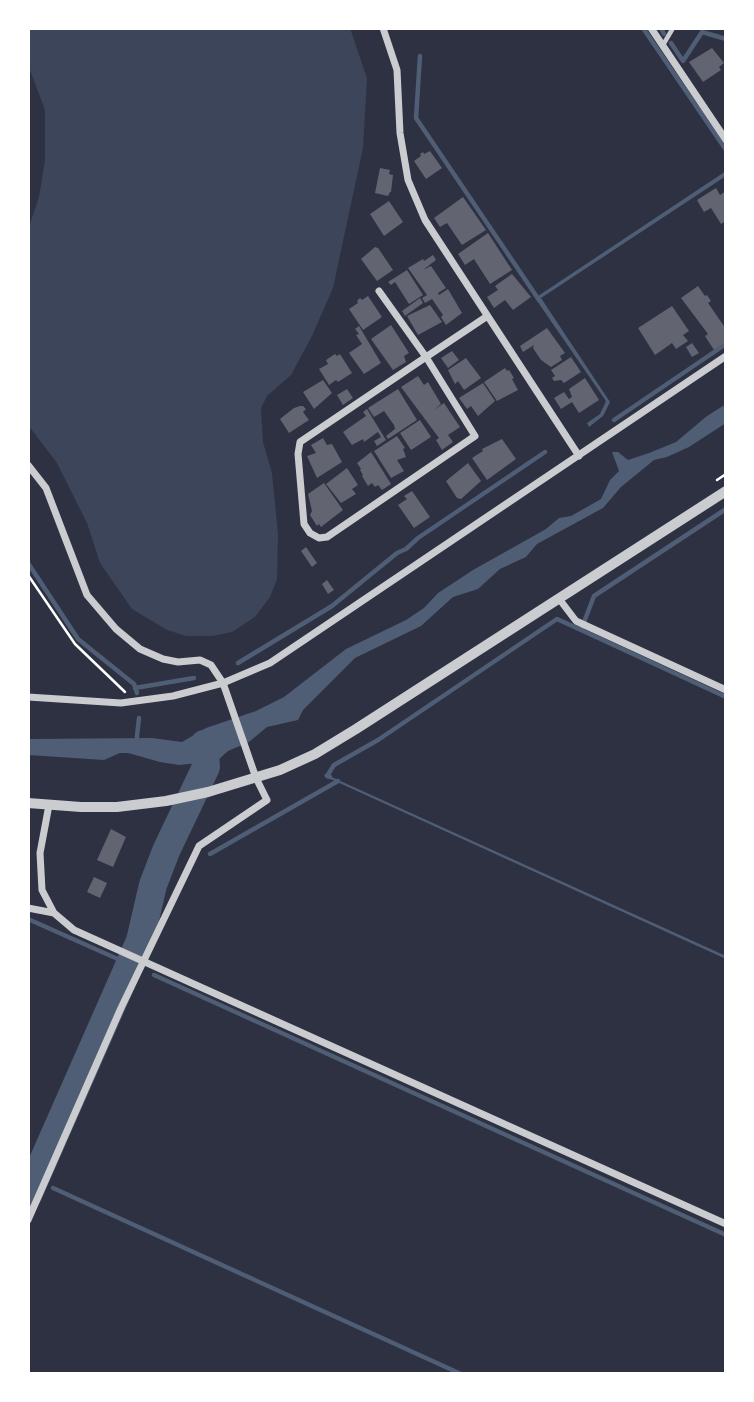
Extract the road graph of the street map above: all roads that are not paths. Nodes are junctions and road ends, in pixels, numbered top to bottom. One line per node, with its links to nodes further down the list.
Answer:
1 (383, 28): 7 (street)
2 (651, 28): 4 (street)
3 (673, 28): 4 (lane)
4 (663, 46): 5 (street)
5 (726, 140)
6 (379, 291): 9 (street)
7 (486, 317): 9 (street); 10 (street)
8 (726, 356): 10 (street)
9 (426, 358): 9 (street)
10 (579, 456): 14 (street)
11 (28, 464): 14 (street)
12 (726, 491): 13 (street)
13 (560, 600): 15 (street); 17 (street)
14 (223, 683): 16 (street); 17 (street)
15 (726, 690)
16 (28, 697)
17 (256, 778): 19 (street); 22 (street)
18 (28, 803): 19 (street)
19 (50, 806): 21 (street)
20 (28, 908): 21 (street)
21 (54, 913): 22 (street)
22 (143, 960): 23 (street); 24 (street)
23 (28, 1220)
24 (726, 1224)

